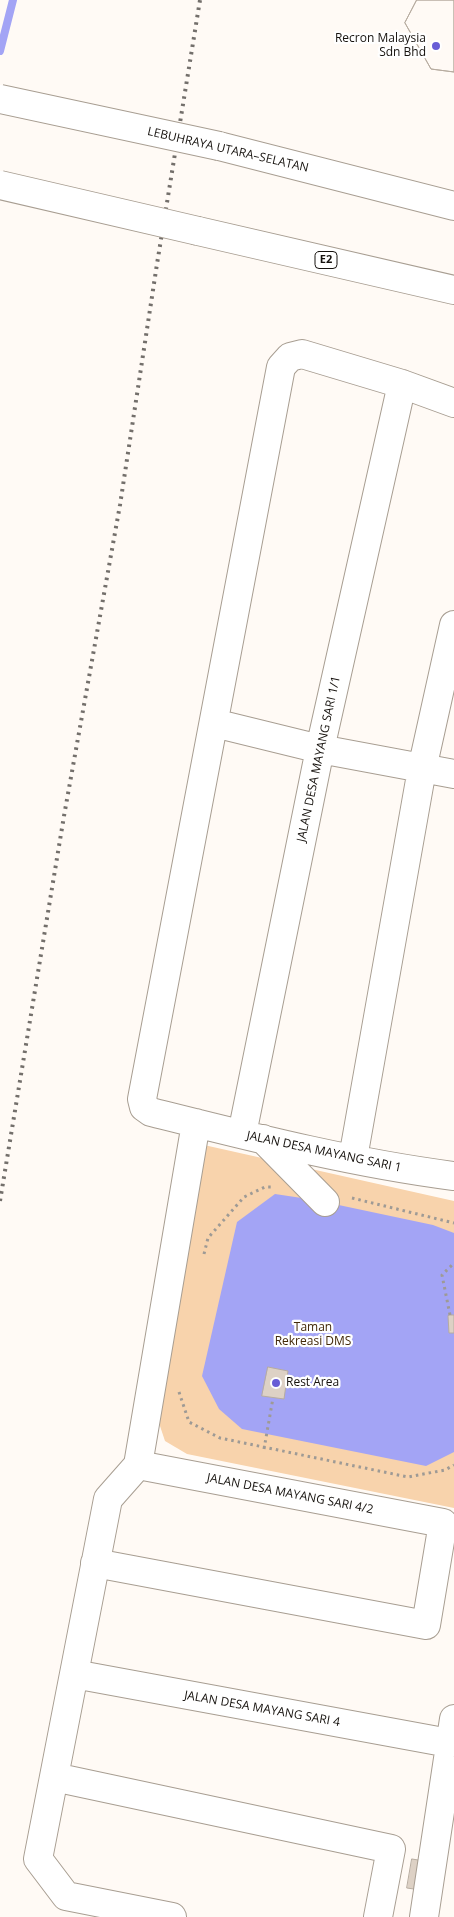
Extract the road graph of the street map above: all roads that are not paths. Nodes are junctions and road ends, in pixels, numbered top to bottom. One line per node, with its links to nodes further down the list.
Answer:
1 (0, 99): 3 (main road, LEBUHRAYA UTARA–SELATAN, bridge)
2 (0, 185): 4 (main road, E2, bridge)
3 (454, 206)
4 (454, 290)
5 (402, 384): 6 (main road, JALAN DESA MAYANG SARI 1); 8 (main road, JALAN DESA MAYANG SARI 1); 9 (main road, JALAN DESA MAYANG SARI 1/1)
6 (454, 403)
7 (454, 625): 10 (main road)
8 (214, 723): 9 (main road); 12 (main road, JALAN DESA MAYANG SARI 1)
9 (320, 749): 10 (main road); 13 (main road, JALAN DESA MAYANG SARI 1/1)
10 (422, 769): 11 (main road); 14 (main road)
11 (454, 774)
12 (196, 1123): 13 (main road, JALAN DESA MAYANG SARI 1); 17 (main road)
13 (252, 1137): 14 (main road, JALAN DESA MAYANG SARI 1); 16 (main road)
14 (354, 1158): 15 (main road, JALAN DESA MAYANG SARI 1)
15 (454, 1176)
16 (319, 1196)
17 (138, 1465): 18 (main road); 18 (main road, JALAN DESA MAYANG SARI 4/2)
18 (95, 1563): 19 (main road)
19 (74, 1674): 20 (main road, JALAN DESA MAYANG SARI 4); 21 (main road)
20 (452, 1731): 24 (main road)
21 (54, 1777): 22 (main road); 23 (main road)
22 (172, 1917)
23 (378, 1917)
24 (424, 1917)

